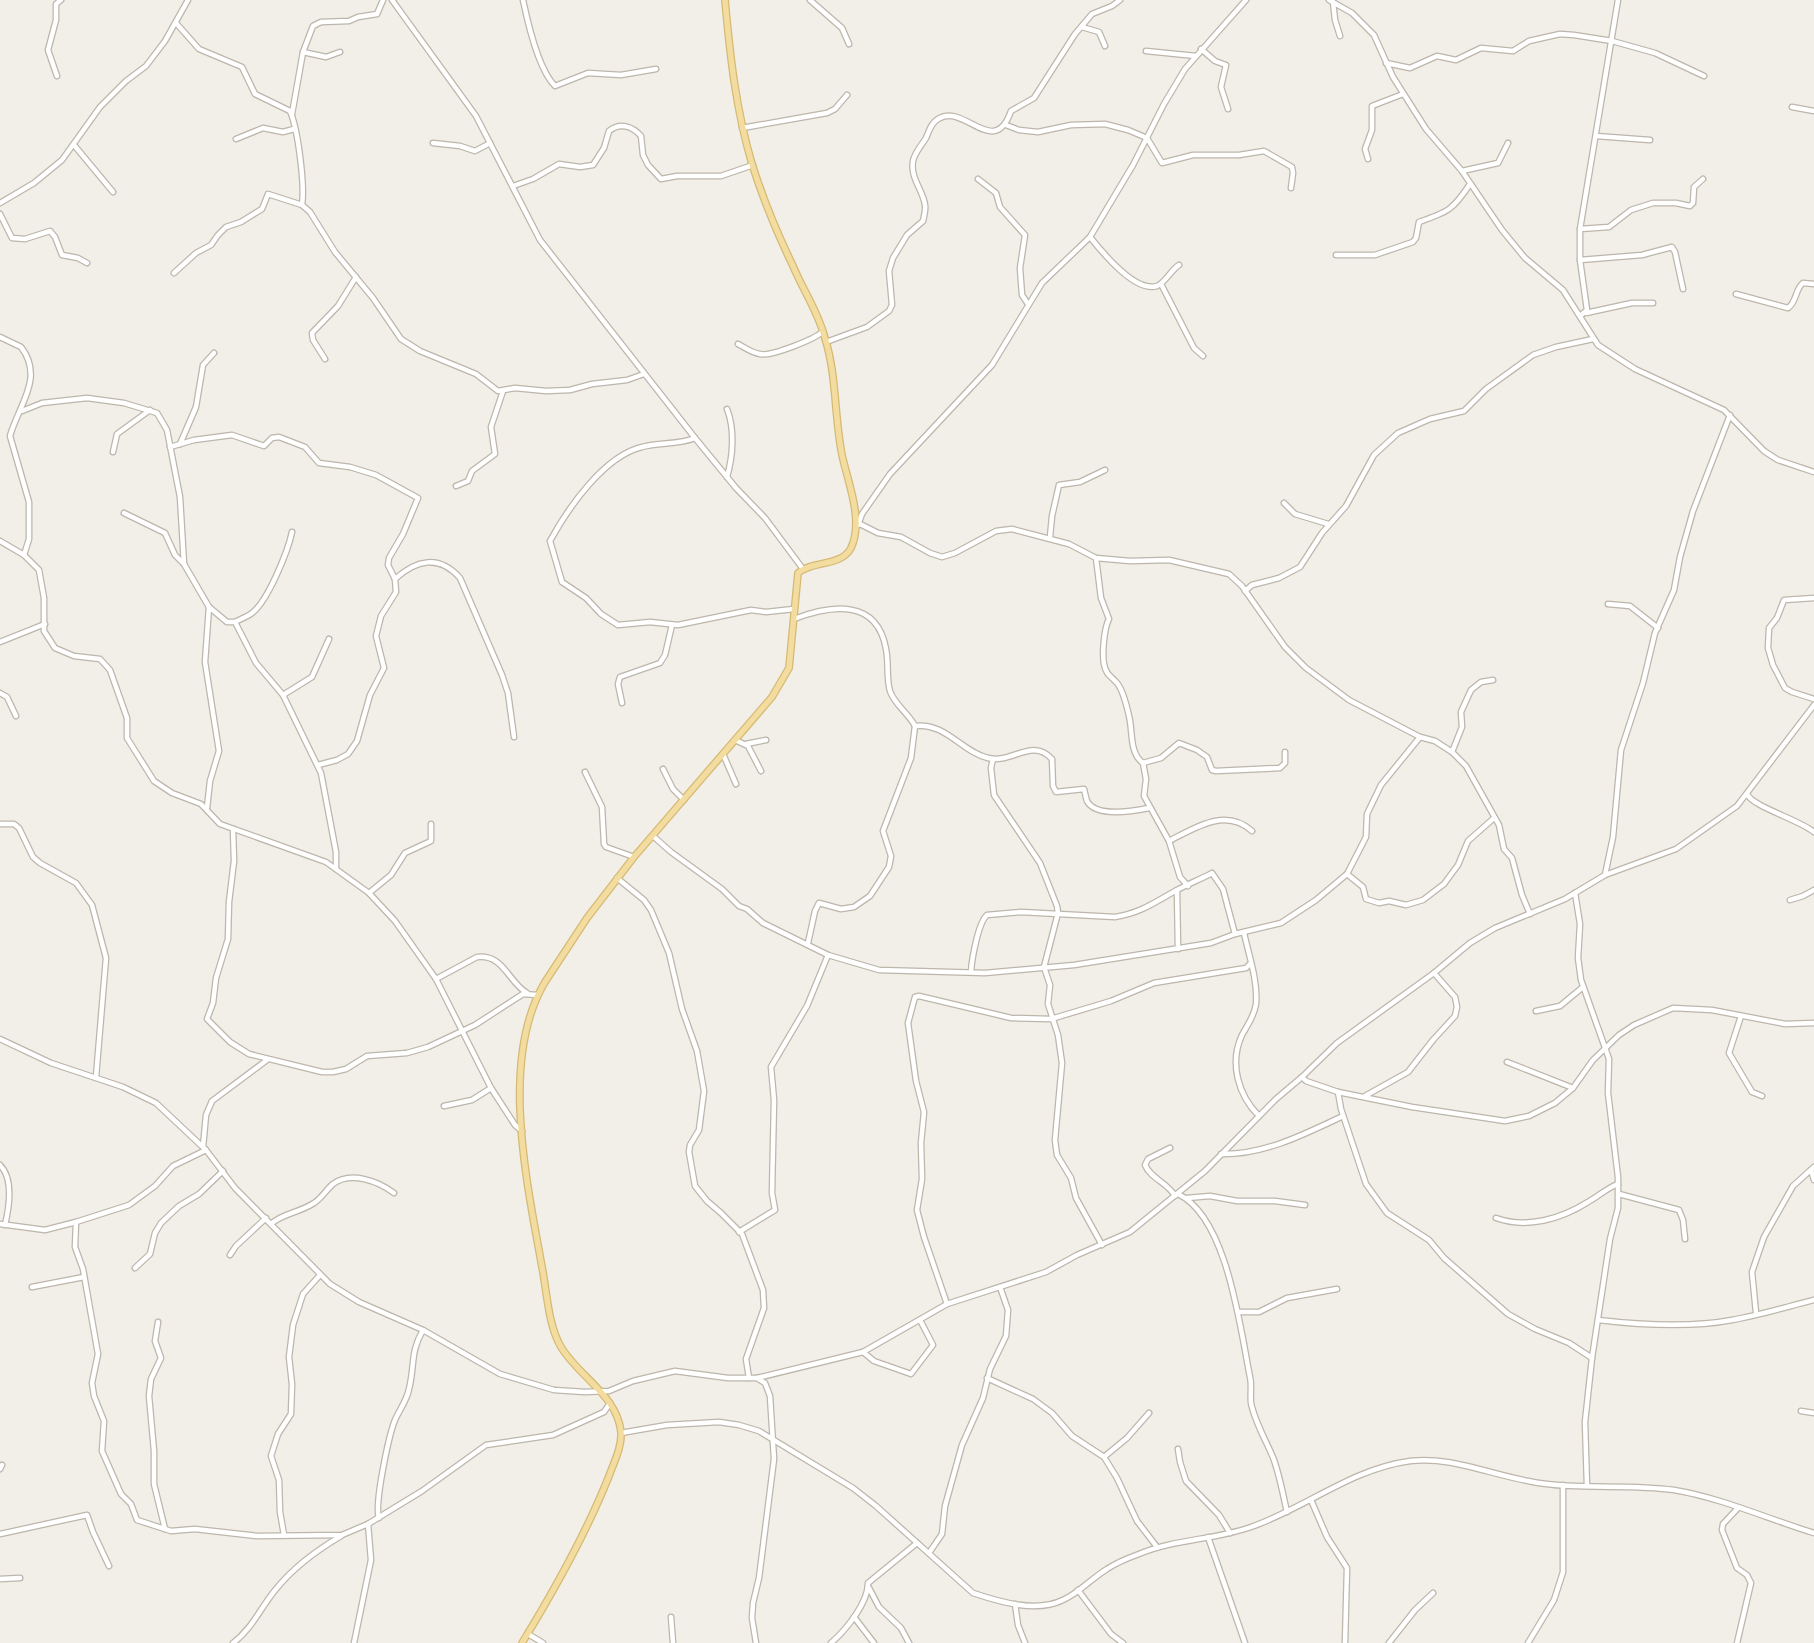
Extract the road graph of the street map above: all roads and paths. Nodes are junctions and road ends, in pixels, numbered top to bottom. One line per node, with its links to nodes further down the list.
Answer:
1 (60, 0): 25 (street)
2 (188, 0): 12 (street)
3 (383, 0): 20 (street)
4 (392, 0): 42 (street)
5 (523, 0): 24 (street)
6 (725, 0): 34 (main road)
7 (810, 0): 16 (street)
8 (1120, 0): 13 (street)
9 (1246, 0): 18 (street)
10 (1618, 0): 15 (street)
11 (1331, 1): 14 (street); 23 (street)
12 (176, 23): 32 (street); 43 (street)
13 (1082, 27): 17 (street); 33 (street)
14 (1340, 36)
15 (1612, 41): 23 (street); 26 (street); 36 (street)
16 (849, 44)
17 (1105, 46)
18 (1201, 49): 22 (street); 30 (street)
19 (1146, 51): 22 (street)
20 (303, 52): 21 (street); 32 (street)
21 (340, 52)
22 (1196, 56): 37 (street)
23 (1386, 63): 27 (street)
24 (656, 69)
25 (57, 76)
26 (1704, 76)
27 (1403, 94): 44 (street); 46 (street)
28 (847, 96): 34 (street)
29 (1792, 107): 31 (street)
30 (1228, 109)
31 (1814, 111)
32 (292, 115): 35 (street)
33 (1006, 125): 37 (street); 76 (street)
34 (742, 128): 45 (main road)
35 (294, 129): 38 (street); 54 (street)
36 (1596, 136): 39 (street); 56 (street)
37 (1147, 138): 51 (street); 57 (street)
38 (236, 139)
39 (1650, 140)
40 (433, 143): 42 (street)
41 (1508, 143): 46 (street)
42 (490, 144): 50 (street)
43 (74, 146): 52 (street); 53 (street)
44 (1368, 159)
45 (753, 166): 50 (street); 72 (main road)
46 (1462, 171): 49 (street)
47 (978, 179): 69 (street)
48 (1704, 179): 56 (street)
49 (1470, 184): 58 (street); 71 (street)
50 (513, 186): 81 (street)
51 (1291, 188)
52 (113, 192)
53 (0, 203)
54 (302, 205): 62 (street); 63 (street)
55 (0, 214): 60 (street)
56 (1580, 229): 59 (street)
57 (1090, 237): 64 (street); 69 (street)
58 (1336, 255)
59 (1580, 260): 66 (street); 70 (street)
60 (87, 263)
61 (1179, 264): 64 (street)
62 (174, 273)
63 (356, 277): 80 (street); 82 (street)
64 (1161, 284): 79 (street)
65 (1814, 284): 67 (street)
66 (1683, 289)
67 (1736, 294)
68 (1653, 303): 70 (street)
69 (1028, 304): 97 (street)
70 (1586, 313): 71 (street)
71 (1580, 316): 74 (street)
72 (823, 331): 75 (street); 76 (main road)
73 (0, 337): 85 (street)
74 (1593, 339): 86 (street); 98 (street)
75 (809, 340): 76 (street); 77 (street)
76 (826, 341): 99 (main road)
77 (738, 344)
78 (214, 352): 88 (street)
79 (1203, 356)
80 (325, 359)
81 (644, 374): 82 (street); 87 (street)
82 (503, 391): 94 (street)
83 (727, 409): 93 (street)
84 (150, 410): 85 (street); 89 (street); 90 (street)
85 (22, 411): 103 (street)
86 (1730, 415): 92 (street); 117 (street)
87 (695, 438): 93 (street); 116 (street)
88 (180, 444): 89 (street); 107 (street)
89 (170, 447): 105 (street)
90 (113, 452)
91 (1104, 470): 101 (street)
92 (1814, 472)
93 (727, 476): 106 (street)
94 (456, 486)
95 (1284, 503): 98 (street)
96 (124, 513): 105 (street)
97 (858, 523): 99 (street); 101 (street)
98 (1328, 524): 108 (street)
99 (856, 531): 106 (main road)
100 (292, 532): 114 (street)
101 (1050, 537): 104 (street)
102 (0, 541): 103 (street)
103 (24, 555): 115 (street)
104 (1096, 558): 108 (street); 139 (street)
105 (184, 564): 111 (street)
106 (803, 569): 112 (main road)
107 (395, 580): 130 (street); 140 (street)
108 (1245, 591): 131 (street)
109 (1814, 598): 123 (street)
110 (1608, 604): 117 (street)
111 (209, 607): 114 (street); 149 (street)
112 (794, 609): 113 (main road); 116 (street)
113 (794, 618): 129 (street); 132 (main road)
114 (235, 622): 122 (street)
115 (44, 624): 119 (street); 149 (street)
116 (672, 625): 124 (street)
117 (1658, 628): 162 (street)
118 (329, 639): 122 (street)
119 (0, 642)
120 (1493, 680): 136 (street)
121 (0, 693): 126 (street)
122 (283, 694): 140 (street)
123 (1814, 699)
124 (622, 702)
125 (1814, 704): 127 (street)
126 (16, 716)
127 (1806, 716): 128 (street); 145 (street)
128 (1814, 717)
129 (915, 726): 138 (street); 174 (street)
130 (514, 737)
131 (1420, 737): 136 (street); 161 (street)
132 (735, 740): 134 (street); 137 (main road)
133 (766, 740): 134 (street)
134 (745, 744): 142 (street)
135 (1285, 752): 139 (street)
136 (1452, 752): 151 (street)
137 (723, 754): 144 (street); 146 (main road)
138 (993, 759): 150 (street); 170 (street)
139 (1143, 763): 150 (street)
140 (318, 765): 160 (street)
141 (663, 769): 146 (street)
142 (761, 771)
143 (585, 772): 159 (street)
144 (736, 784)
145 (1747, 794): 147 (street); 148 (street)
146 (684, 800): 157 (main road)
147 (1757, 804): 148 (street); 156 (street)
148 (1737, 806): 162 (street)
149 (207, 808): 154 (street)
150 (1148, 808): 158 (street)
151 (1494, 818): 161 (street); 171 (street)
152 (0, 824): 194 (street)
153 (431, 824): 167 (street)
154 (233, 829): 160 (street); 192 (street)
155 (1252, 830): 158 (street)
156 (1814, 832)
157 (653, 836): 159 (main road); 174 (street)
158 (1169, 841): 164 (street)
159 (634, 857): 163 (main road)
160 (336, 869): 167 (street)
161 (1347, 874): 172 (street)
162 (1605, 875): 168 (street)
163 (618, 878): 184 (main road); 223 (street)
164 (1188, 886): 165 (street); 173 (street)
165 (1177, 890): 170 (street); 175 (street)
166 (1814, 890): 169 (street)
167 (369, 893): 181 (street)
168 (1575, 893): 171 (street); 182 (street)
169 (1790, 900)
170 (1058, 913): 178 (street); 179 (street)
171 (1530, 914): 180 (street)
172 (1244, 933): 173 (street); 177 (street)
173 (1235, 934): 175 (street)
174 (808, 943): 176 (street)
175 (1178, 949): 178 (street)
176 (828, 955): 179 (street); 223 (street)
177 (1250, 964): 187 (street); 202 (street)
178 (1044, 967): 179 (street); 187 (street)
179 (971, 972)
180 (1434, 973): 195 (street); 199 (street)
181 (436, 979): 183 (street); 189 (street)
182 (1583, 987): 185 (street); 191 (street)
183 (527, 993): 184 (street); 189 (street)
184 (537, 995): 204 (main road)
185 (1536, 1011)
186 (1741, 1016): 188 (street); 191 (street); 200 (street)
187 (1052, 1019): 225 (street); 234 (street)
188 (1814, 1023)
189 (462, 1032): 192 (street); 196 (street)
190 (0, 1039): 194 (street)
191 (1606, 1047): 197 (street); 212 (street)
192 (267, 1060): 205 (street)
193 (1507, 1062): 197 (street)
194 (96, 1077): 205 (street)
195 (1302, 1077): 198 (street); 202 (street)
196 (491, 1088): 201 (street); 204 (street)
197 (1572, 1088): 199 (street)
198 (1338, 1092): 199 (street); 203 (street)
199 (1364, 1096)
200 (1762, 1096)
201 (444, 1106)
202 (1259, 1116): 207 (street)
203 (1343, 1116): 207 (street); 242 (street)
204 (523, 1132): 246 (main road)
205 (205, 1148): 210 (street); 220 (street)
206 (1170, 1148): 215 (street)
207 (1221, 1154): 215 (street)
208 (0, 1165): 222 (street)
209 (1813, 1168): 211 (street); 236 (street)
210 (223, 1171): 218 (street); 227 (street)
211 (1814, 1180)
212 (1618, 1184): 214 (street); 219 (street)
213 (394, 1193): 221 (street)
214 (1618, 1194): 224 (street); 238 (street)
215 (1177, 1195): 216 (street); 225 (street)
216 (1186, 1198): 217 (street); 235 (street)
217 (1305, 1205)
218 (266, 1218): 221 (street); 226 (street)
219 (1496, 1218)
220 (76, 1222): 222 (street); 229 (street)
221 (272, 1223): 228 (street)
222 (2, 1225)
223 (739, 1232): 243 (street)
224 (1685, 1239)
225 (1102, 1245): 231 (street)
226 (230, 1254)
227 (135, 1268)
228 (320, 1275): 240 (street); 266 (street)
229 (84, 1277): 230 (street); 262 (street)
230 (32, 1287)
231 (1000, 1287): 234 (street); 245 (street)
232 (1337, 1289): 235 (street)
233 (1814, 1300): 236 (street)
234 (947, 1304): 237 (street)
235 (1238, 1312): 259 (street)
236 (1756, 1313): 238 (street)
237 (920, 1320): 241 (street); 241 (street)
238 (1598, 1320): 242 (street)
239 (158, 1322): 262 (street)
240 (424, 1330): 246 (street); 260 (street)
241 (863, 1352): 244 (street)
242 (1592, 1358): 256 (street)
243 (749, 1378): 244 (street); 246 (street)
244 (757, 1378): 252 (street)
245 (987, 1378): 254 (street); 271 (street)
246 (601, 1391): 247 (main road)
247 (610, 1404): 251 (main road); 260 (street)
248 (1801, 1411): 250 (street)
249 (1150, 1413): 254 (street)
250 (1814, 1413)
251 (621, 1433): 252 (street); 281 (main road)
252 (771, 1437): 269 (street); 287 (street)
253 (1178, 1449): 263 (street)
254 (1104, 1457): 270 (street)
255 (1563, 1485): 256 (street); 257 (street); 296 (street)
256 (1587, 1486): 258 (street)
257 (1310, 1500): 259 (street); 294 (street)
258 (1738, 1508): 264 (street); 297 (street)
259 (1287, 1512): 263 (street)
260 (379, 1518): 261 (street)
261 (368, 1524): 267 (street); 283 (street)
262 (166, 1529): 266 (street)
263 (1230, 1533): 268 (street)
264 (1814, 1533)
265 (0, 1534): 272 (street)
266 (284, 1535): 267 (street)
267 (342, 1535): 282 (street)
268 (1208, 1537): 270 (street); 293 (street)
269 (917, 1543): 271 (street); 277 (street)
270 (1157, 1548): 275 (street)
271 (929, 1553): 278 (street)
272 (109, 1566)
273 (20, 1578): 274 (street)
274 (0, 1579)
275 (1078, 1590): 278 (street); 292 (street)
276 (1433, 1593): 295 (street)
277 (869, 1594): 280 (street); 290 (street)
278 (1015, 1604): 291 (street)
279 (671, 1617): 286 (street)
280 (854, 1617): 288 (street); 289 (street)
281 (528, 1634): 284 (main road); 285 (street)
282 (233, 1643)
283 (354, 1643)
284 (522, 1643)
285 (544, 1643)
286 (673, 1643)
287 (756, 1643)
288 (831, 1643)
289 (874, 1643)
290 (910, 1643)
291 (1025, 1643)
292 (1123, 1643)
293 (1245, 1643)
294 (1345, 1643)
295 (1390, 1643)
296 (1528, 1643)
297 (1737, 1643)

